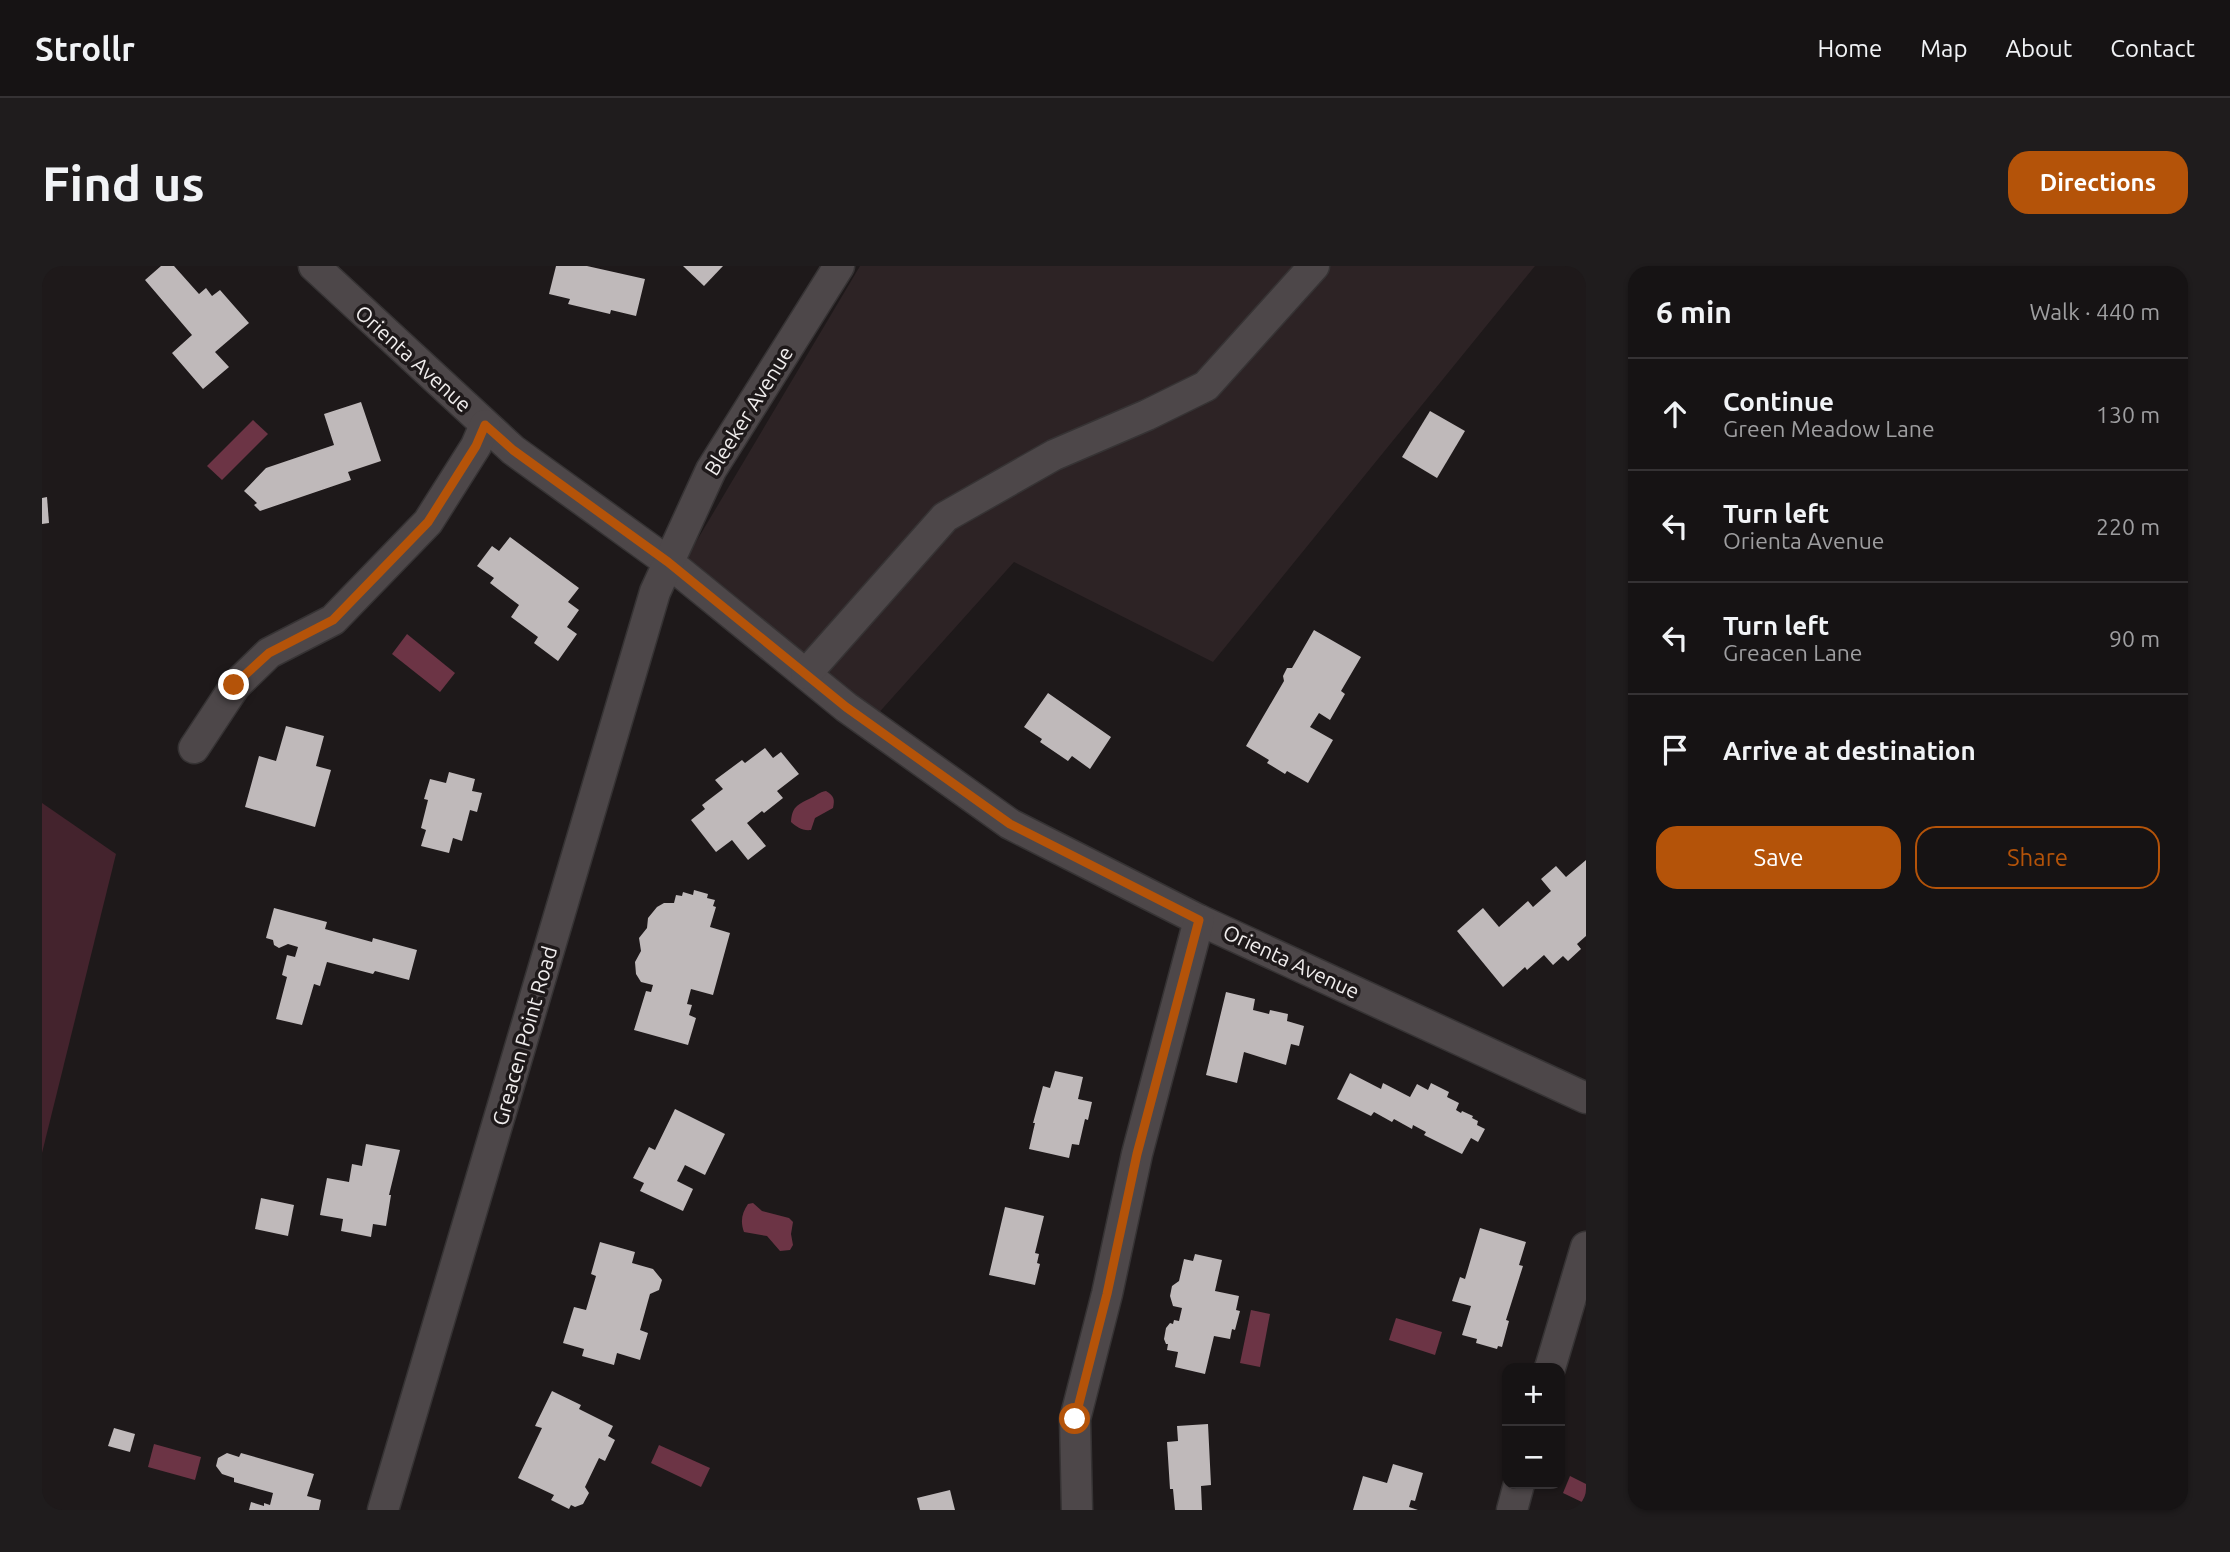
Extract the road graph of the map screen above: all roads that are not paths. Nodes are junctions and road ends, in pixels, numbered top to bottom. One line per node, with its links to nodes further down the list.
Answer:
1 (314, 266): 4 (street, Orienta Avenue)
2 (839, 266): 5 (street, Bleeker Avenue)
3 (1314, 266): 6 (street)
4 (485, 425): 5 (street, Orienta Avenue); 7 (street)
5 (668, 562): 6 (street, Orienta Avenue); 13 (street, Greacen Point Road)
6 (806, 674): 8 (street, Orienta Avenue)
7 (194, 748)
8 (1199, 920): 9 (street, Orienta Avenue); 14 (street)
9 (1586, 1098)
10 (1586, 1247): 11 (street)
11 (1551, 1363)
12 (1518, 1489): 15 (street)
13 (383, 1510)
14 (1077, 1510)
15 (1512, 1510)

